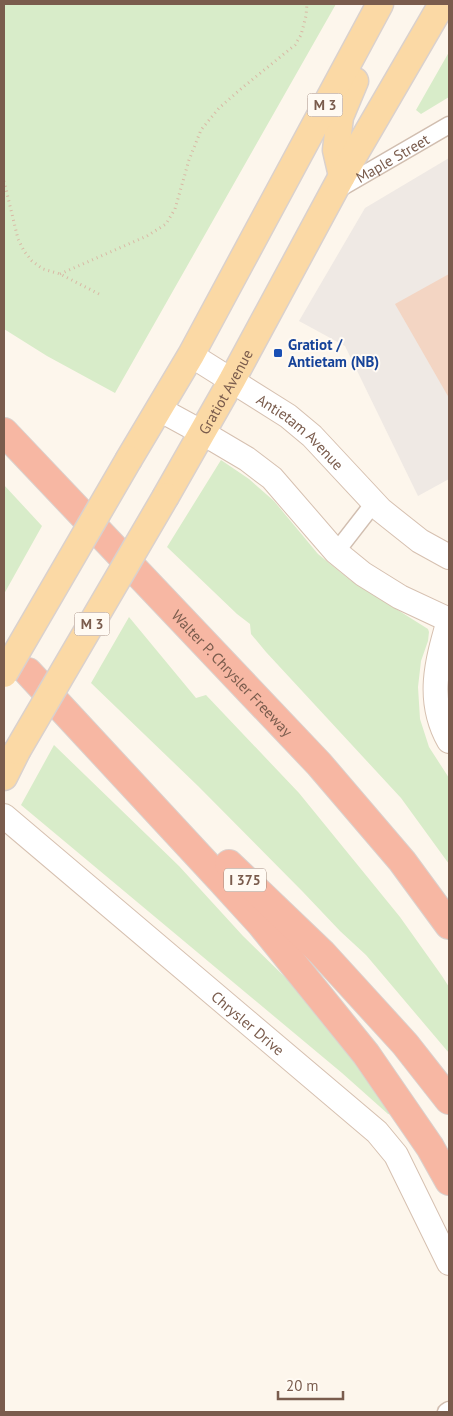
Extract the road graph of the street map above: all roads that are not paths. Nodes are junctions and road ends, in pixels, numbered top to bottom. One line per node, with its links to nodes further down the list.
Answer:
1 (380, 4): 6 (main road, M 3)
2 (393, 4): 5 (main road)
3 (442, 4): 5 (main road, Gratiot Avenue / M 3)
4 (449, 124): 5 (street, Maple Street)
5 (338, 183): 7 (main road, Gratiot Avenue / M 3)
6 (191, 355): 7 (street, Antietam Avenue); 8 (main road, M 3)
7 (232, 380): 10 (main road, Gratiot Avenue / M 3); 11 (street, Antietam Avenue)
8 (159, 409): 10 (street); 16 (main road, M 3, bridge)
9 (4, 432): 20 (highway, Walter P. Chrysler Freeway)
10 (203, 433): 12 (street); 18 (main road, Gratiot Avenue / M 3, bridge)
11 (374, 503): 12 (street); 13 (street, Antietam Avenue)
12 (336, 552): 14 (street)
13 (449, 557)
14 (449, 620): 17 (street)
15 (4, 647): 16 (highway, I 375)
16 (16, 673): 21 (highway, I 375); 22 (highway)
17 (449, 742)
18 (4, 777)
19 (4, 816): 23 (street, Chrysler Drive)
20 (449, 925)
21 (449, 1100)
22 (449, 1181)
23 (449, 1263)
24 (449, 1410): 25 (street)
25 (446, 1412)

